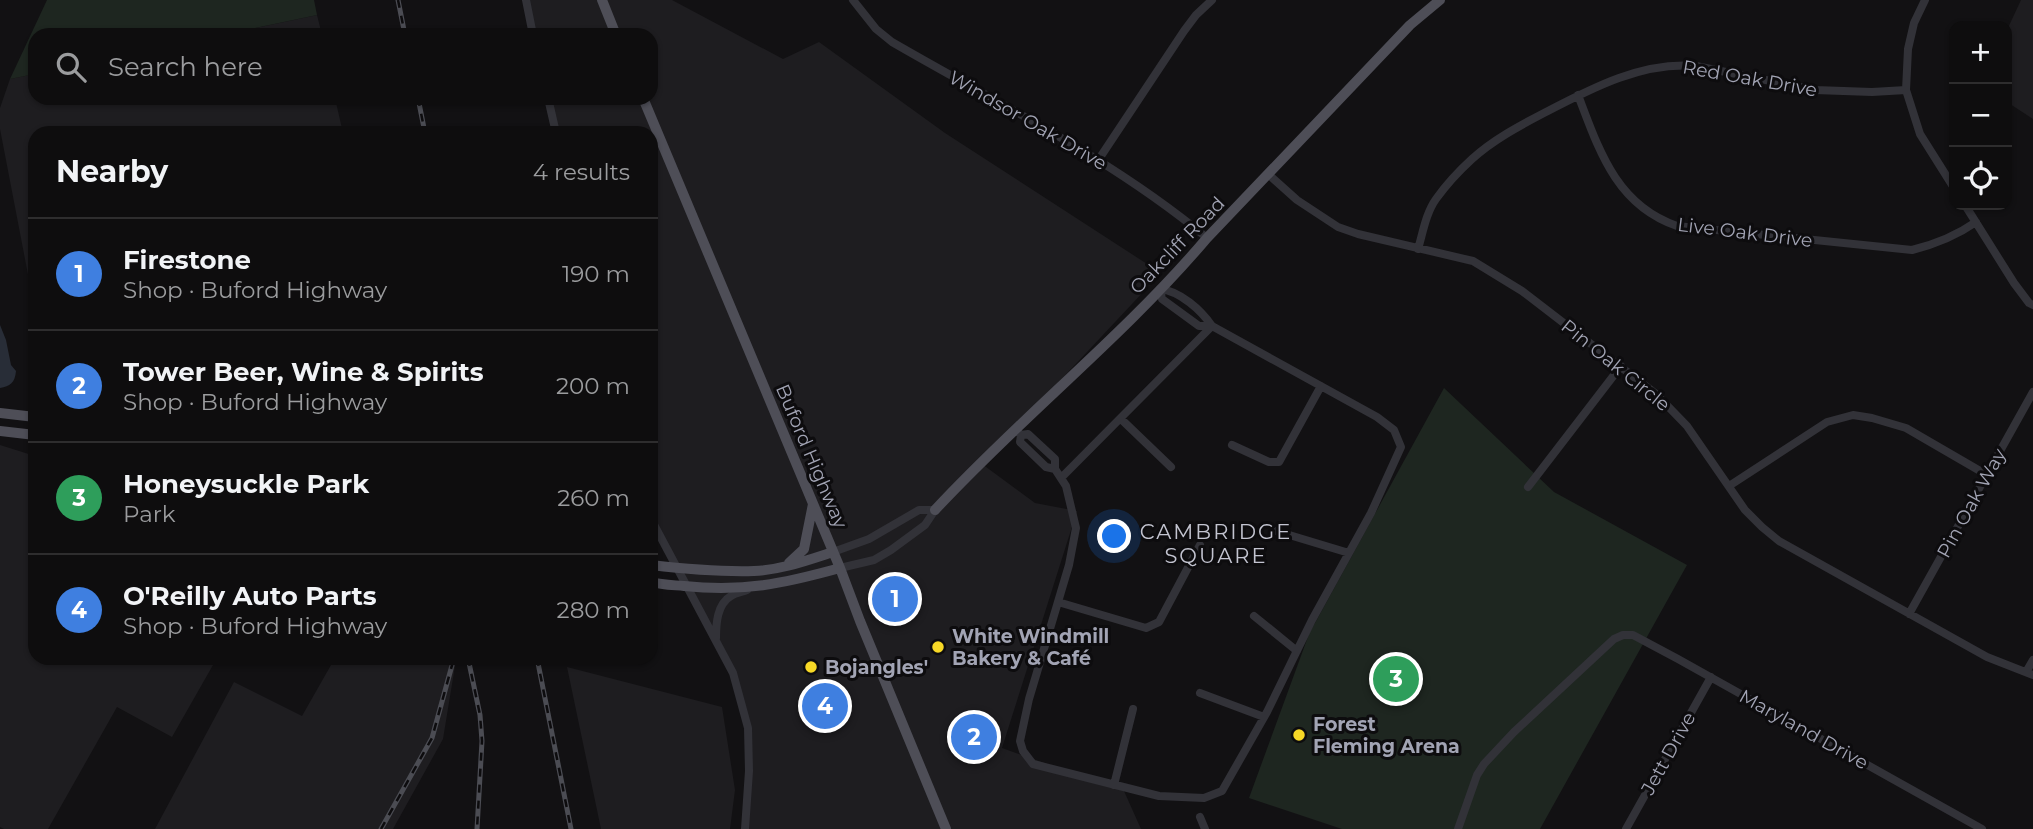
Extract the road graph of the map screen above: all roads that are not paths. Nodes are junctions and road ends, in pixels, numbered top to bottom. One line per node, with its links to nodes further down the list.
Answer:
1 (526, 0): 7 (street)
2 (602, 0): 8 (main road)
3 (853, 0): 16 (street, Windsor Oak Drive)
4 (1212, 0): 16 (street)
5 (1440, 0): 17 (main road, Oakcliff Road)
6 (1925, 0): 9 (street)
7 (532, 28)
8 (613, 28)
9 (1906, 90): 10 (street, Red Oak Drive); 18 (street)
10 (1578, 95): 20 (street, Live Oak Drive); 22 (street, Red Oak Drive)
11 (550, 105): 13 (street)
12 (646, 105): 14 (main road, Buford Highway)
13 (554, 126)
14 (655, 126)
15 (658, 134): 41 (main road, Buford Highway)
16 (1099, 159): 21 (street, Windsor Oak Drive)
17 (1269, 174): 21 (main road, Oakcliff Road); 22 (street, Pin Oak Circle)
18 (1949, 180)
19 (1968, 210): 20 (street)
20 (1976, 222): 24 (street)
21 (1207, 238): 23 (main road, Oakcliff Road)
22 (1418, 249): 26 (street, Pin Oak Circle)
23 (1160, 289): 25 (street); 33 (main road, Oakcliff Road)
24 (2033, 306)
25 (1212, 326): 27 (street); 31 (street)
26 (1621, 366): 39 (street, Pin Oak Circle); 40 (street)
27 (1321, 386): 35 (street); 47 (street)
28 (2033, 392): 37 (street, Pin Oak Way)
29 (0, 413): 30 (main road)
30 (28, 416)
31 (1121, 419): 36 (street); 38 (street)
32 (0, 431): 34 (main road)
33 (1019, 433): 38 (street); 42 (main road, Oakcliff Road)
34 (28, 434)
35 (1232, 445)
36 (1171, 467)
37 (1987, 475): 39 (street); 56 (street, Pin Oak Way)
38 (1061, 478): 55 (street)
39 (1729, 486): 56 (street, Pin Oak Circle)
40 (1528, 487)
41 (813, 504): 46 (main road, Buford Highway); 49 (main road)
42 (935, 510): 46 (street, Oakcliff Road); 51 (street, Oakcliff Road)
43 (1276, 531): 47 (street)
44 (658, 532): 50 (street)
45 (1200, 545): 55 (street)
46 (833, 552): 49 (main road, Oakcliff Road); 51 (main road, Buford Highway)
47 (1349, 553): 59 (street)
48 (658, 566): 50 (main road, Oakcliff Road)
49 (786, 566): 50 (main road, Oakcliff Road)
50 (678, 568): 53 (street)
51 (840, 568): 54 (main road, Oakcliff Road); 69 (main road, Buford Highway)
52 (658, 583): 53 (main road, Oakcliff Road)
53 (688, 587): 54 (main road, Oakcliff Road); 58 (street)
54 (755, 587): 58 (street)
55 (1058, 602): 66 (street)
56 (1909, 614): 61 (street, Pin Oak Circle)
57 (1254, 616): 59 (street)
58 (716, 641): 68 (street)
59 (1297, 651): 65 (street)
60 (2033, 660): 61 (street)
61 (2029, 674)
62 (1711, 677): 71 (street, Maryland Drive); 72 (street, Jett Drive); 73 (street, Maryland Drive)
63 (1200, 693): 65 (street)
64 (1133, 709): 66 (street)
65 (1264, 717): 66 (street)
66 (1114, 785)
67 (1200, 817): 70 (street)
68 (744, 829)
69 (946, 829)
70 (1205, 829)
71 (1458, 829)
72 (1626, 829)
73 (1982, 829)

